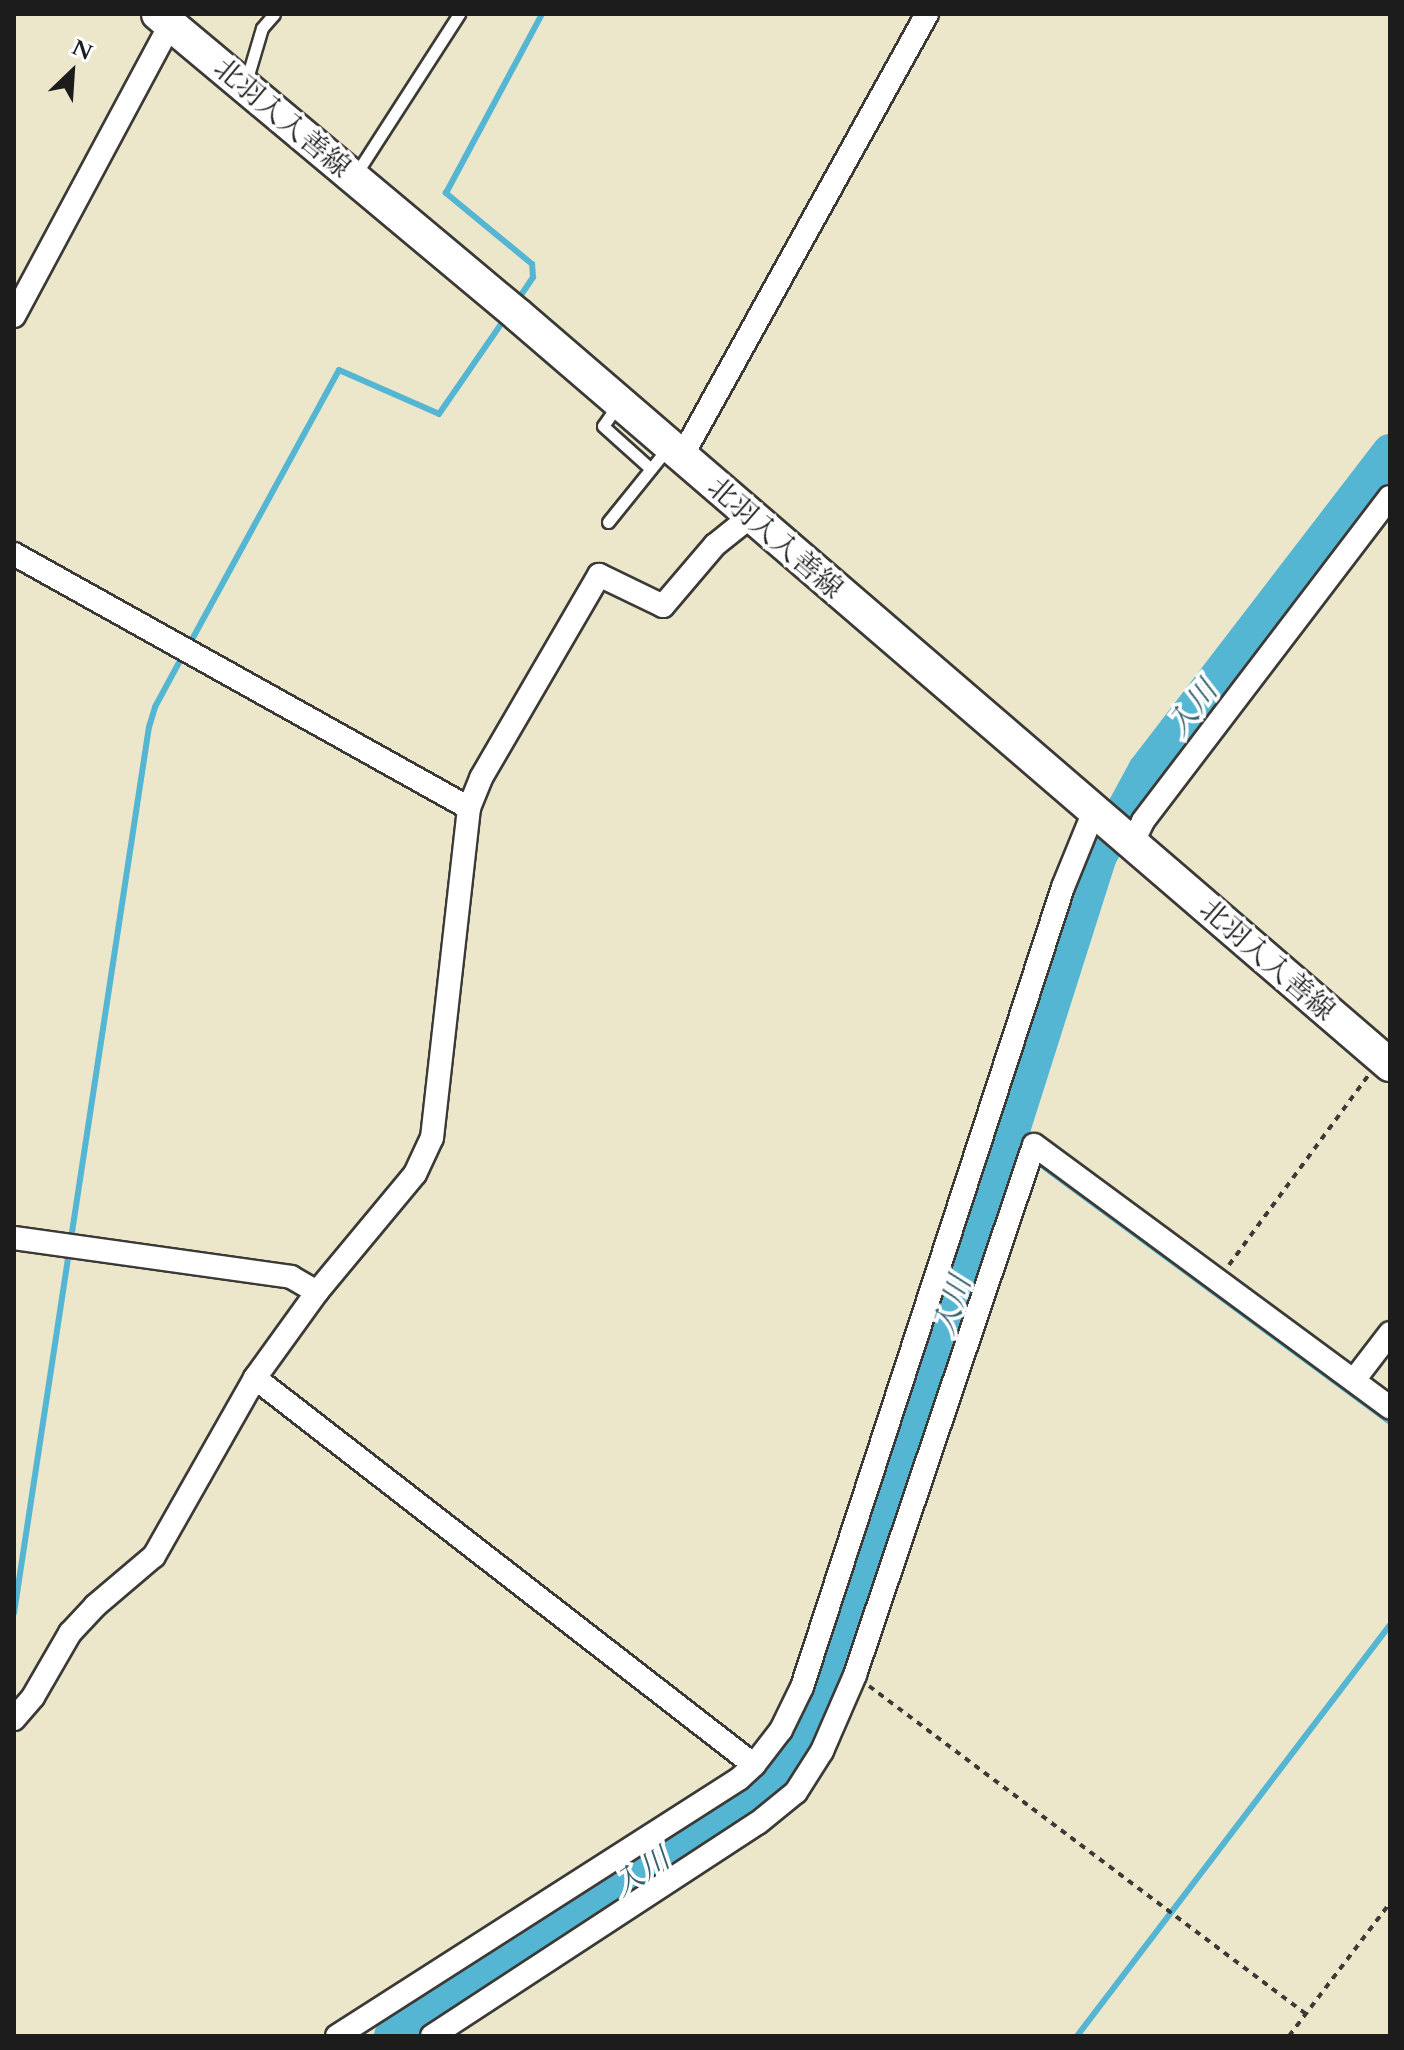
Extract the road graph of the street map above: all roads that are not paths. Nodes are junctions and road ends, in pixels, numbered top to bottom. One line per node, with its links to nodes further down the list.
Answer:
1 (274, 14): 5 (lane)
2 (459, 14): 6 (lane)
3 (927, 14): 8 (street)
4 (172, 21): 5 (main road, 北羽入入善線); 7 (street)
5 (245, 86): 6 (main road, 北羽入入善線)
6 (354, 177): 8 (main road, 北羽入入善線)
7 (14, 316)
8 (668, 457): 10 (main road, 北羽入入善線); 11 (lane)
9 (1390, 497): 12 (street)
10 (750, 517): 14 (street); 15 (main road, 北羽入入善線)
11 (608, 522)
12 (1382, 524): 16 (street)
13 (14, 554): 14 (street)
14 (469, 808): 19 (street)
15 (1097, 813): 16 (main road, 北羽入入善線); 25 (street)
16 (1129, 841): 17 (main road, 北羽入入善線)
17 (1386, 1062)
18 (14, 1238): 19 (street)
19 (317, 1292): 21 (street)
20 (1390, 1333): 22 (street)
21 (255, 1378): 24 (street); 25 (street)
22 (1354, 1380): 23 (street); 27 (street)
23 (1390, 1407)
24 (14, 1719)
25 (754, 1765): 26 (street)
26 (337, 2036)
27 (432, 2036)

